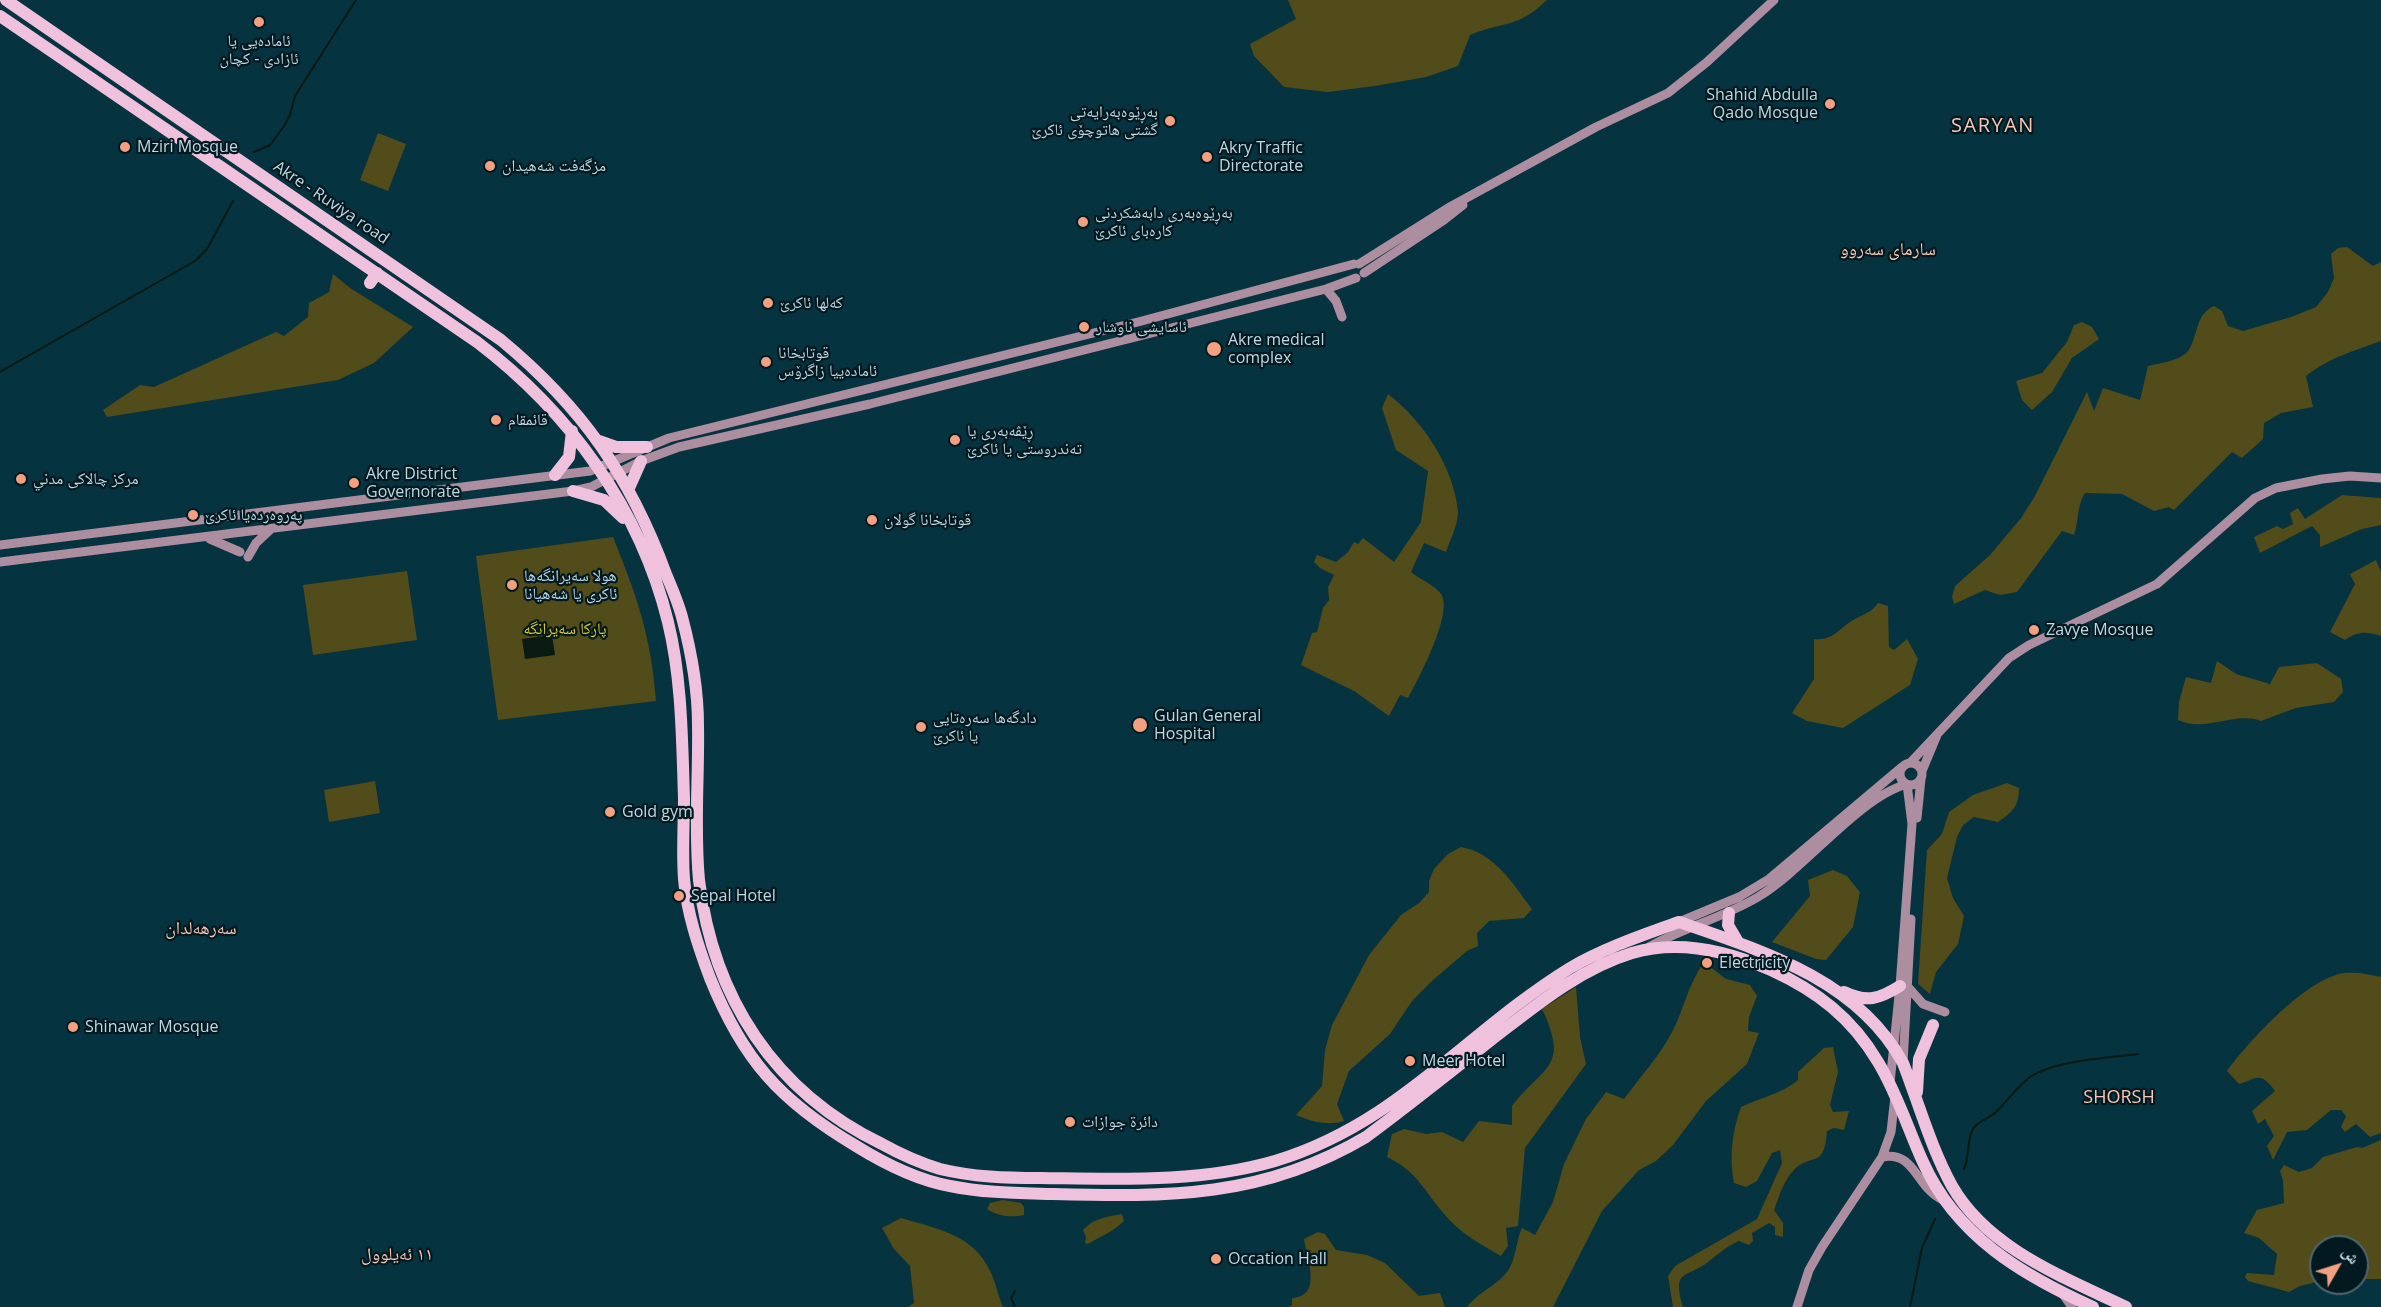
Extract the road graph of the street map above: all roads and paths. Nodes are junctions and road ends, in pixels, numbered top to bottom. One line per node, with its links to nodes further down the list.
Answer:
1 (6, 0): 12 (highway, Akre - Ruviya road)
2 (1774, 0): 4 (street)
3 (0, 16): 11 (highway, Akre - Ruviya road)
4 (1471, 197): 5 (street); 6 (street)
5 (1357, 264): 6 (street); 9 (street)
6 (1360, 276): 7 (street)
7 (1326, 289): 8 (street); 10 (street)
8 (1342, 317)
9 (866, 389): 10 (street); 13 (street)
10 (870, 404): 14 (street)
11 (572, 431): 16 (highway, Akre - Ruviya road); 17 (highway)
12 (597, 440): 13 (highway); 15 (highway, Akre - Ruviya road)
13 (647, 447): 15 (street)
14 (640, 461): 15 (street); 19 (highway)
15 (616, 467): 16 (street); 19 (highway, Akre - Ruviya road)
16 (603, 473): 17 (street); 20 (street); 23 (highway, Akre - Ruviya road)
17 (555, 476): 21 (street)
18 (2381, 478): 30 (street)
19 (629, 488): 49 (highway, Akre - Ruviya road)
20 (573, 491): 22 (street); 23 (highway)
21 (419, 493): 22 (street); 26 (street)
22 (421, 510): 24 (street)
23 (630, 525): 50 (highway, Akre - Ruviya road)
24 (271, 529): 25 (street); 25 (street)
25 (201, 538): 28 (street)
26 (48, 541): 27 (street); 28 (street)
27 (0, 545)
28 (51, 557): 29 (street)
29 (0, 562)
30 (1937, 735): 31 (street); 32 (street)
31 (1906, 765): 32 (street); 33 (street); 35 (street)
32 (1921, 775): 33 (street); 40 (street)
33 (1907, 784): 34 (street); 40 (street)
34 (1729, 913): 35 (street); 36 (highway)
35 (1686, 926): 36 (highway); 37 (highway); 38 (street); 49 (highway, Akre - Ruviya road)
36 (1738, 942): 39 (highway)
37 (1693, 947): 38 (highway, Akre - Ruviya road); 45 (highway, Akre - Ruviya road)
38 (1644, 950): 50 (highway, Akre - Ruviya road)
39 (1830, 986): 40 (highway); 43 (highway)
40 (1904, 987): 41 (street); 43 (street); 44 (street)
41 (1945, 1011)
42 (1933, 1025): 47 (highway)
43 (1894, 1047): 44 (highway); 45 (street)
44 (1903, 1063): 47 (highway)
45 (1890, 1083): 46 (highway, Akre - Ruviya road)
46 (1895, 1096): 48 (street); 51 (highway, Akre - Ruviya road)
47 (1917, 1102): 56 (highway)
48 (1882, 1157): 51 (street); 53 (street)
49 (1060, 1178): 50 (highway)
50 (1058, 1194)
51 (1944, 1200): 52 (highway, Akre - Ruviya road)
52 (2062, 1293): 54 (street); 55 (highway, Akre - Ruviya road)
53 (1797, 1307)
54 (2072, 1307)
55 (2093, 1307)
56 (2126, 1307)

